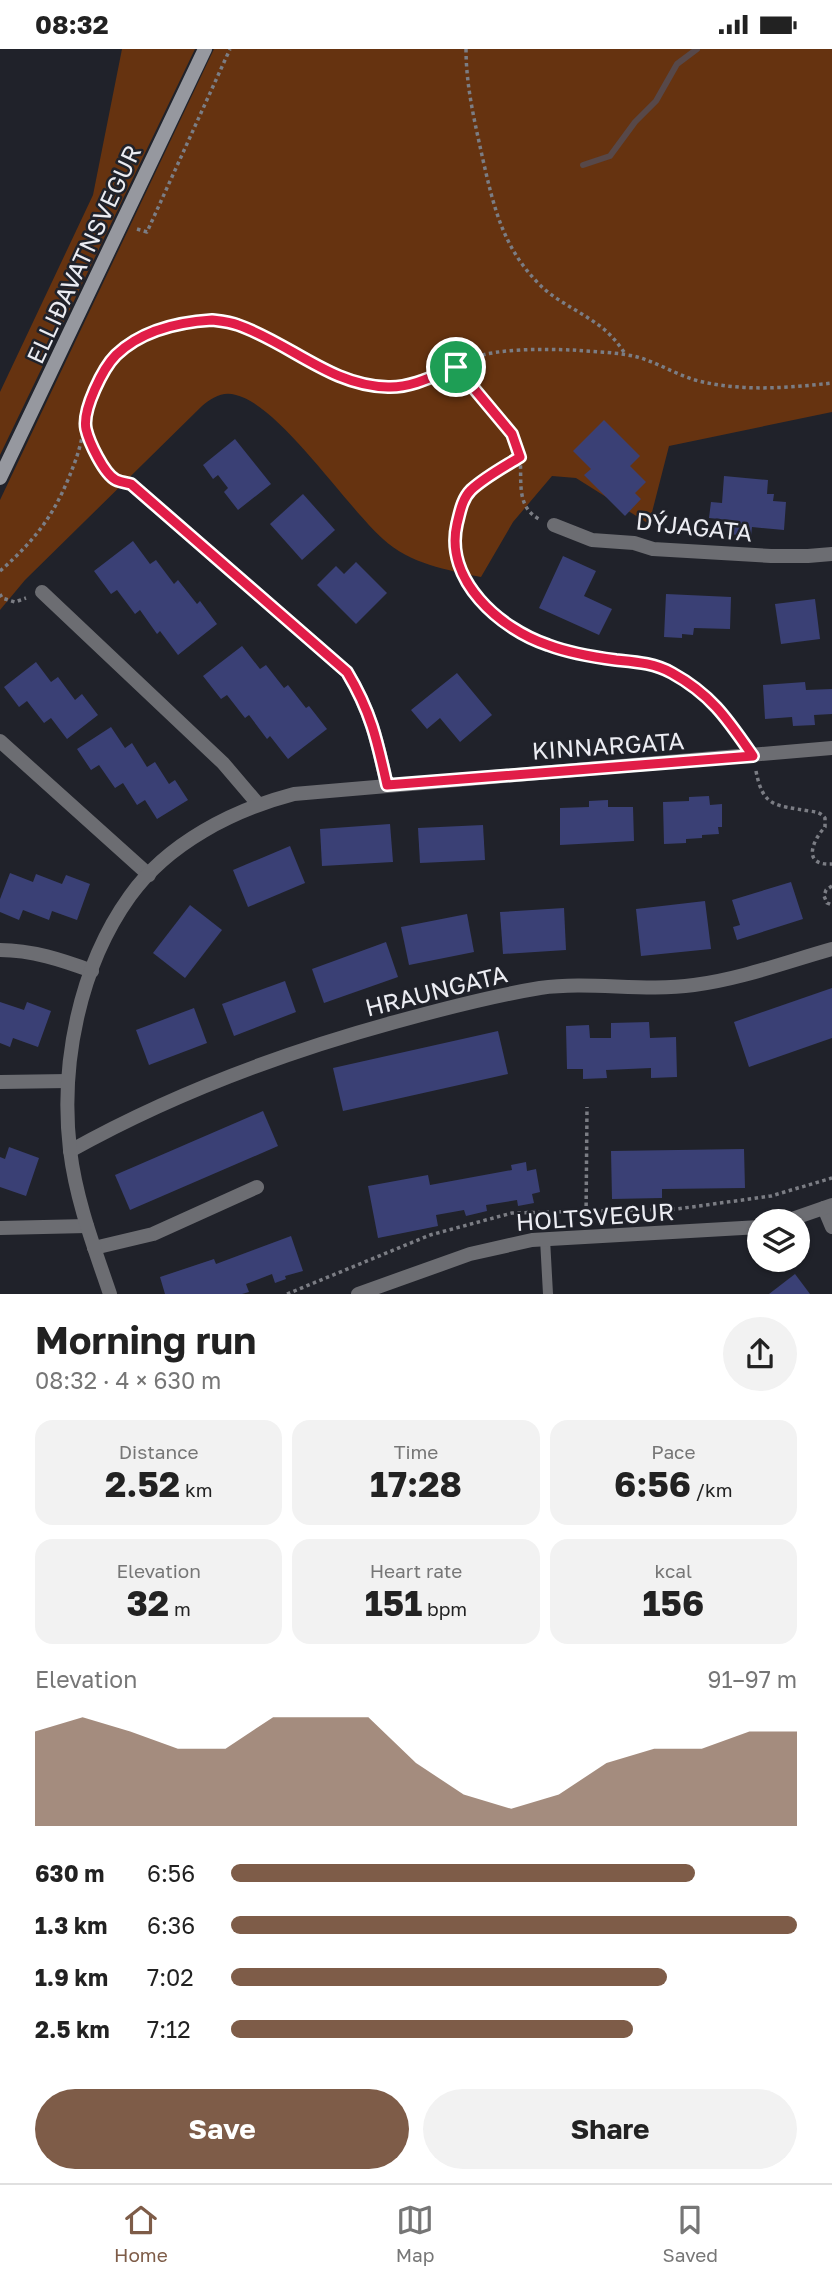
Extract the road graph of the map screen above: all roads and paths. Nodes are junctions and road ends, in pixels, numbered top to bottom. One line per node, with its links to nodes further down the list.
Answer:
1 (205, 49): 4 (main road, ELLIÐAVATNSVEGUR)
2 (230, 49): 4 (path)
3 (466, 49): 5 (path)
4 (121, 225): 10 (main road, ELLIÐAVATNSVEGUR)
5 (626, 355): 6 (path); 7 (path)
6 (456, 367): 8 (path); 9 (path)
7 (832, 383)
8 (85, 427): 11 (path); 14 (path)
9 (520, 457): 12 (path); 19 (path)
10 (0, 478)
11 (131, 484): 20 (street)
12 (554, 525): 13 (street, DÝJAGATA)
13 (832, 554)
14 (0, 571)
15 (41, 592): 16 (path); 21 (street)
16 (0, 594)
17 (0, 741): 23 (street)
18 (832, 748): 19 (street, KINNARGATA)
19 (753, 756): 20 (street, KINNARGATA); 22 (path)
20 (387, 785): 21 (street, KINNARGATA)
21 (258, 804): 23 (street, KINNARGATA)
22 (832, 865)
23 (149, 875): 28 (street, KINNARGATA)
24 (832, 886): 25 (path)
25 (832, 905)
26 (832, 949): 32 (street, HRAUNGATA)
27 (0, 950): 28 (street)
28 (92, 971): 29 (street, KINNARGATA)
29 (68, 1081): 30 (street); 32 (street, KINNARGATA)
30 (0, 1082)
31 (587, 1107): 40 (path)
32 (70, 1150): 36 (street, KINNARGATA)
33 (257, 1187): 42 (street)
34 (828, 1207): 35 (street); 37 (street)
35 (810, 1213)
36 (87, 1226): 38 (street); 42 (street, KINNARGATA)
37 (832, 1227)
38 (0, 1228)
39 (747, 1228): 40 (street, HOLTSVEGUR)
40 (586, 1237): 41 (street, HOLTSVEGUR)
41 (545, 1238): 44 (street, HOLTSVEGUR); 45 (lane)
42 (94, 1248): 43 (street, KINNARGATA)
43 (110, 1294)
44 (358, 1294)
45 (548, 1294)

